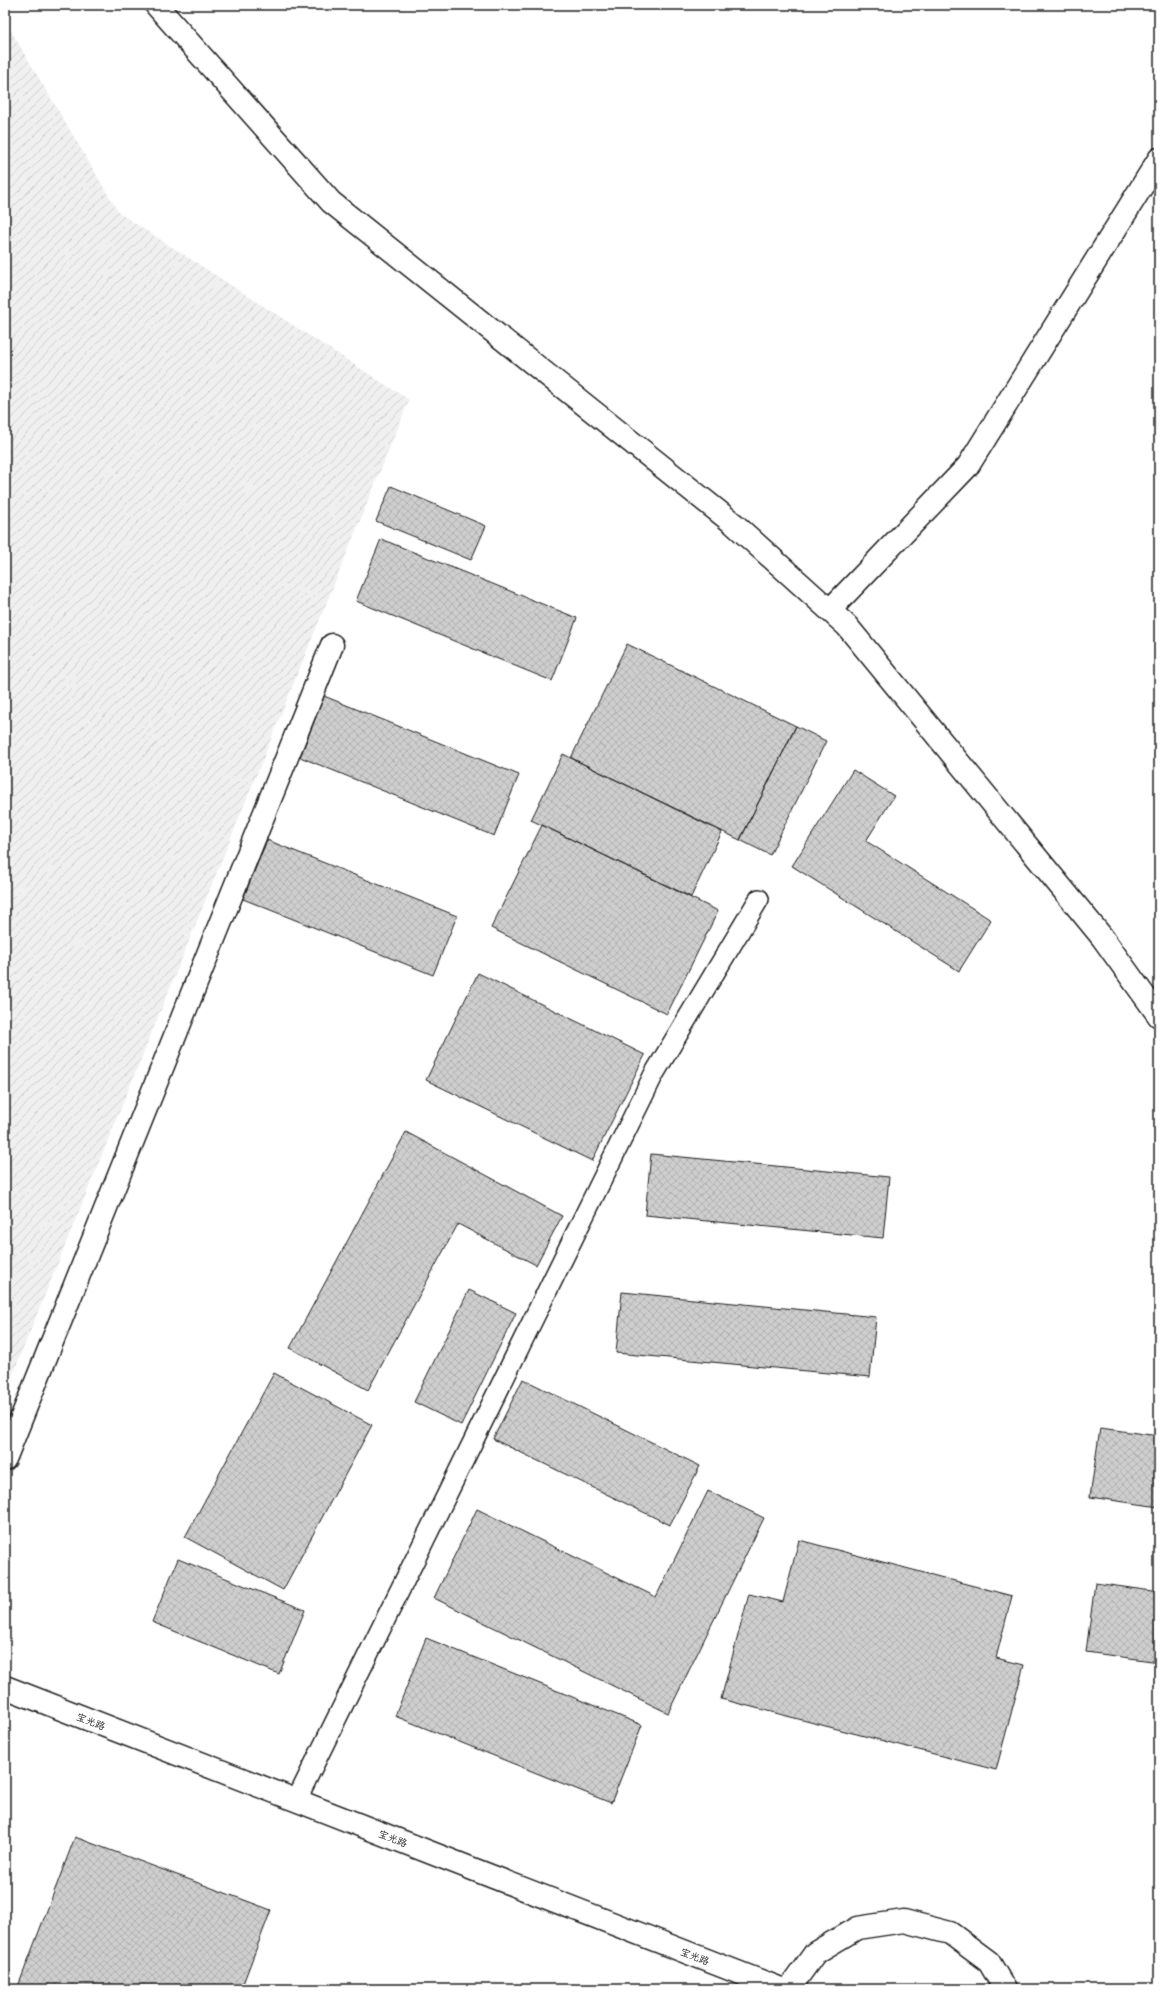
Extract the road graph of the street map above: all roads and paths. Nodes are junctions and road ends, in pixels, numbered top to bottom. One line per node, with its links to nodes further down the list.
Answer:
1 (156, 5): 3 (street)
2 (1159, 159): 3 (street)
3 (830, 610): 6 (street)
4 (332, 645): 7 (street)
5 (759, 899): 9 (lane)
6 (1159, 1016)
7 (5, 1460)
8 (5, 1687): 9 (street, 宝光路)
9 (296, 1800): 10 (street, 宝光路)
10 (781, 1989)
11 (789, 1989): 12 (street)
12 (1005, 1989)

